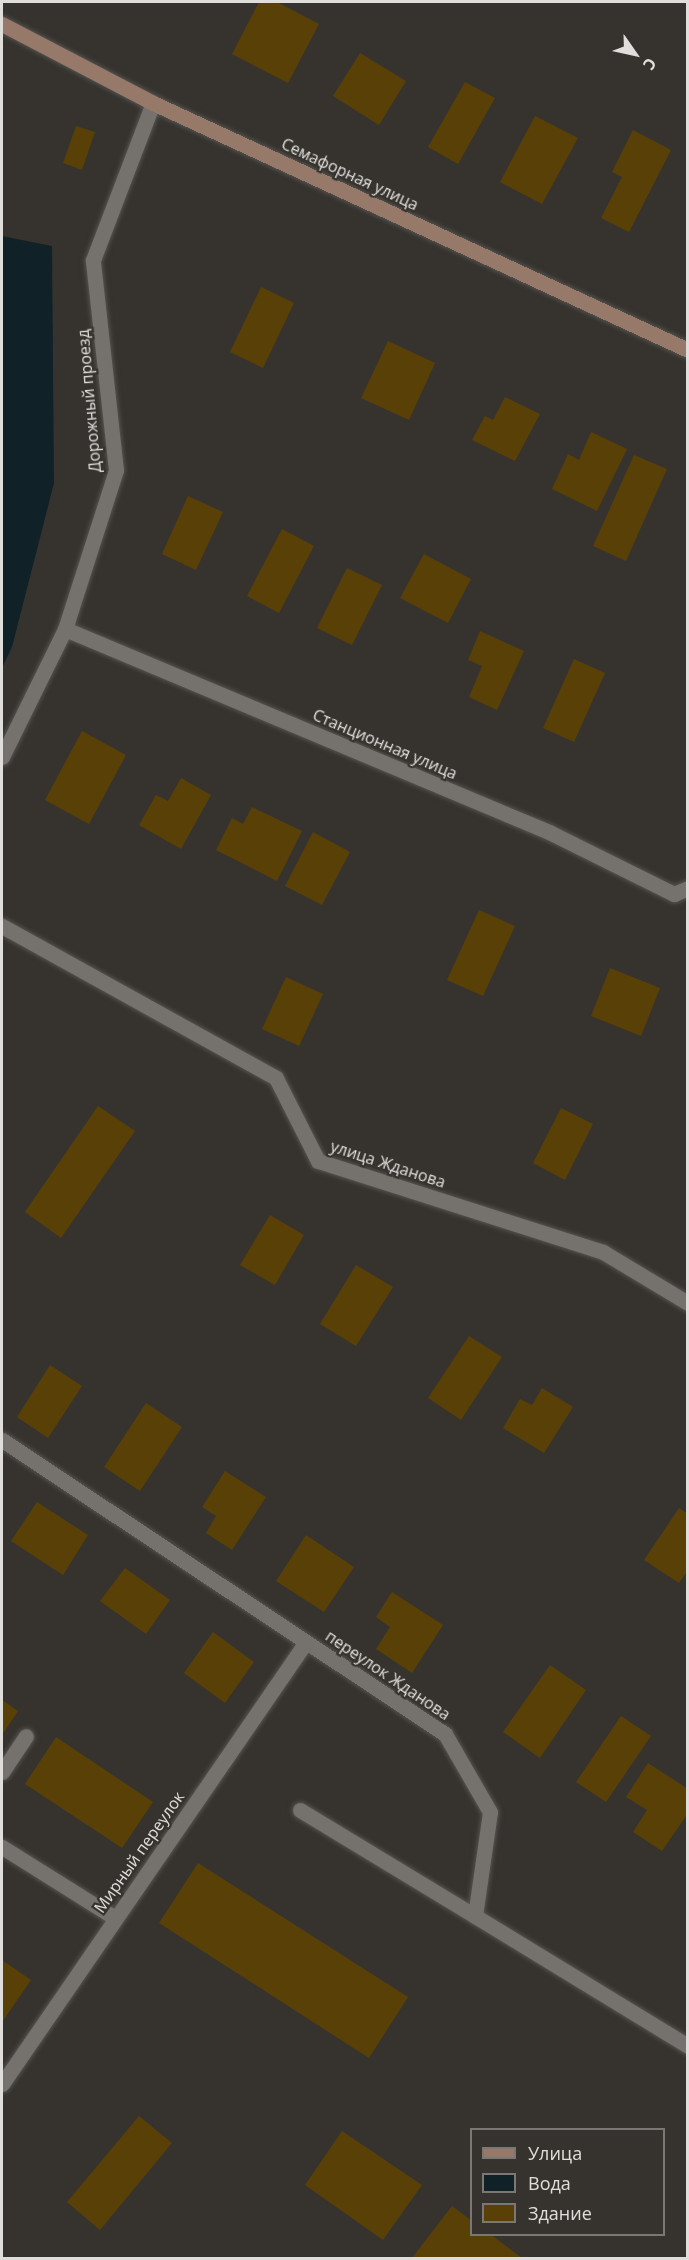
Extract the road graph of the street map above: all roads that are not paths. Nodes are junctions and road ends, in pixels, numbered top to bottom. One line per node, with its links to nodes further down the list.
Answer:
1 (2, 24): 2 (street, Семафорная улица)
2 (153, 103): 3 (street, Семафорная улица); 4 (street, Дорожный проезд)
3 (687, 350)
4 (65, 629): 5 (street, Дорожный проезд); 6 (street, Станционная улица)
5 (2, 757)
6 (687, 888)
7 (2, 926): 8 (street, улица Жданова)
8 (687, 1303)
9 (2, 1440): 10 (street, переулок Жданова)
10 (306, 1642): 15 (street, переулок Жданова); 16 (street, Мирный переулок)
11 (26, 1736): 12 (street)
12 (2, 1772)
13 (300, 1810): 15 (street)
14 (2, 1847): 16 (street)
15 (475, 1916): 17 (street)
16 (115, 1918): 18 (street, Мирный переулок)
17 (687, 2046)
18 (2, 2084)

